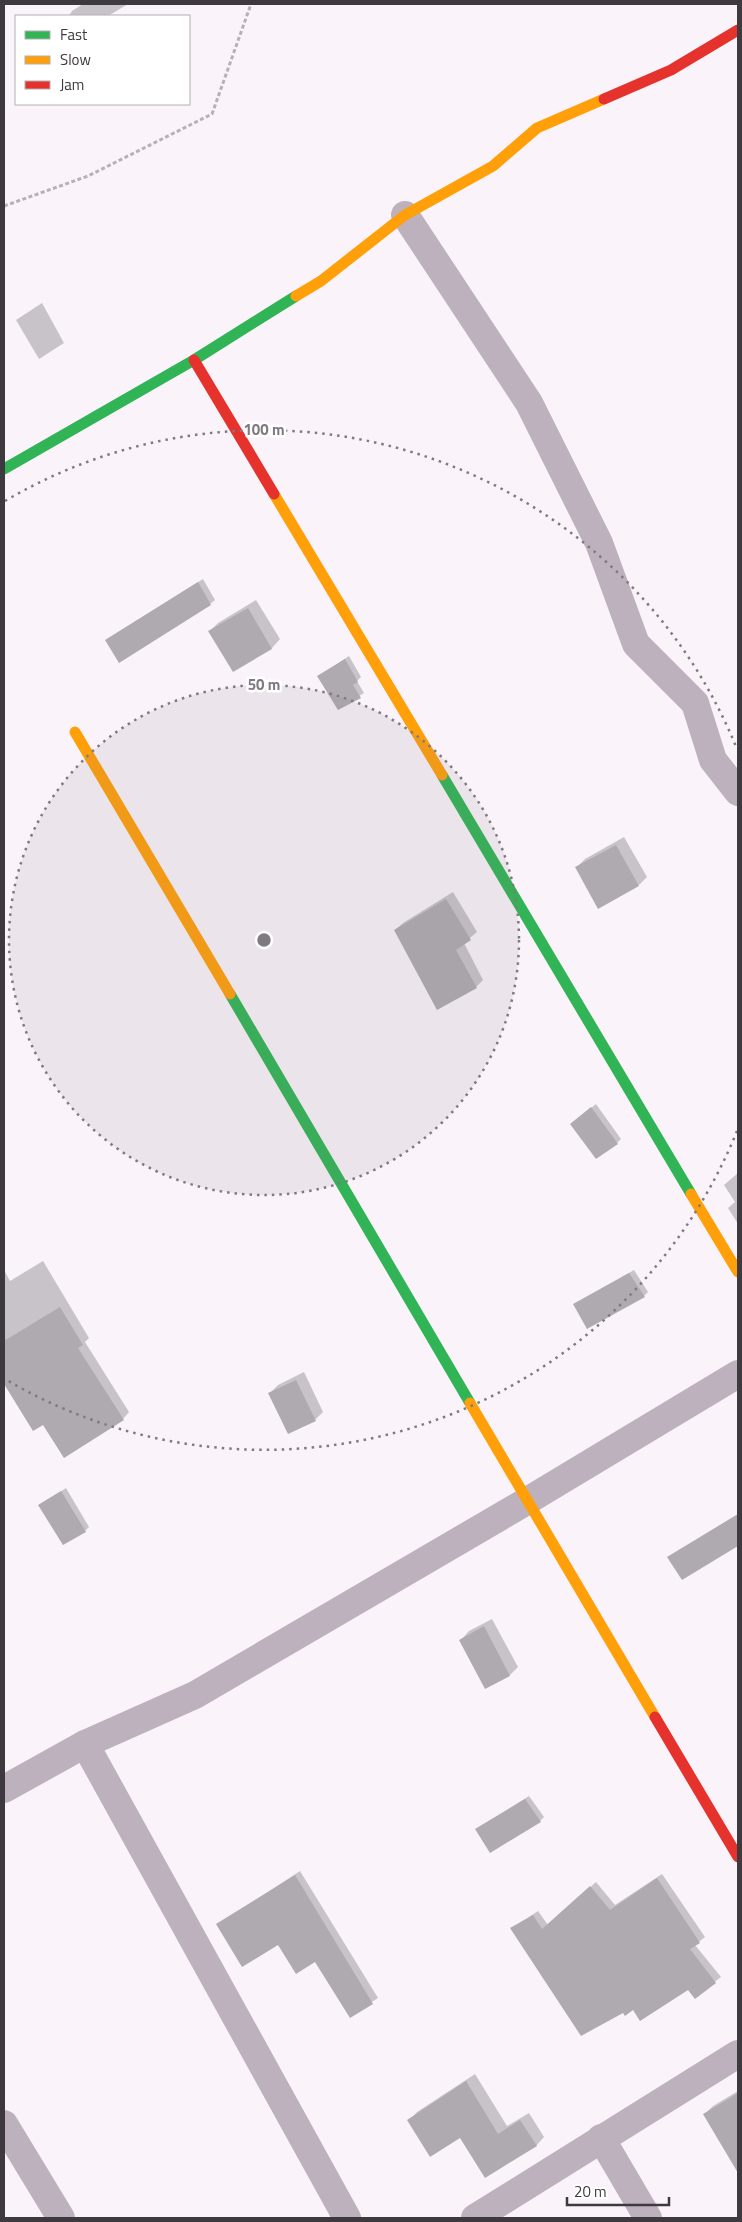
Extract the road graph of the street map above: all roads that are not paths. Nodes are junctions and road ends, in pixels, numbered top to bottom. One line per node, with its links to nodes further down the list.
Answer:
1 (738, 30): 2 (street)
2 (405, 215): 3 (street); 6 (street)
3 (194, 360): 4 (street); 7 (street)
4 (4, 470)
5 (75, 732): 9 (street)
6 (738, 792)
7 (738, 1272)
8 (738, 1374): 9 (street)
9 (527, 1501): 10 (street); 12 (street)
10 (85, 1744): 11 (street); 17 (street)
11 (4, 1789)
12 (738, 1857)
13 (738, 2054): 15 (street)
14 (4, 2124): 16 (street)
15 (601, 2138): 18 (street); 19 (street)
16 (61, 2218)
17 (347, 2218)
18 (475, 2218)
19 (648, 2218)

